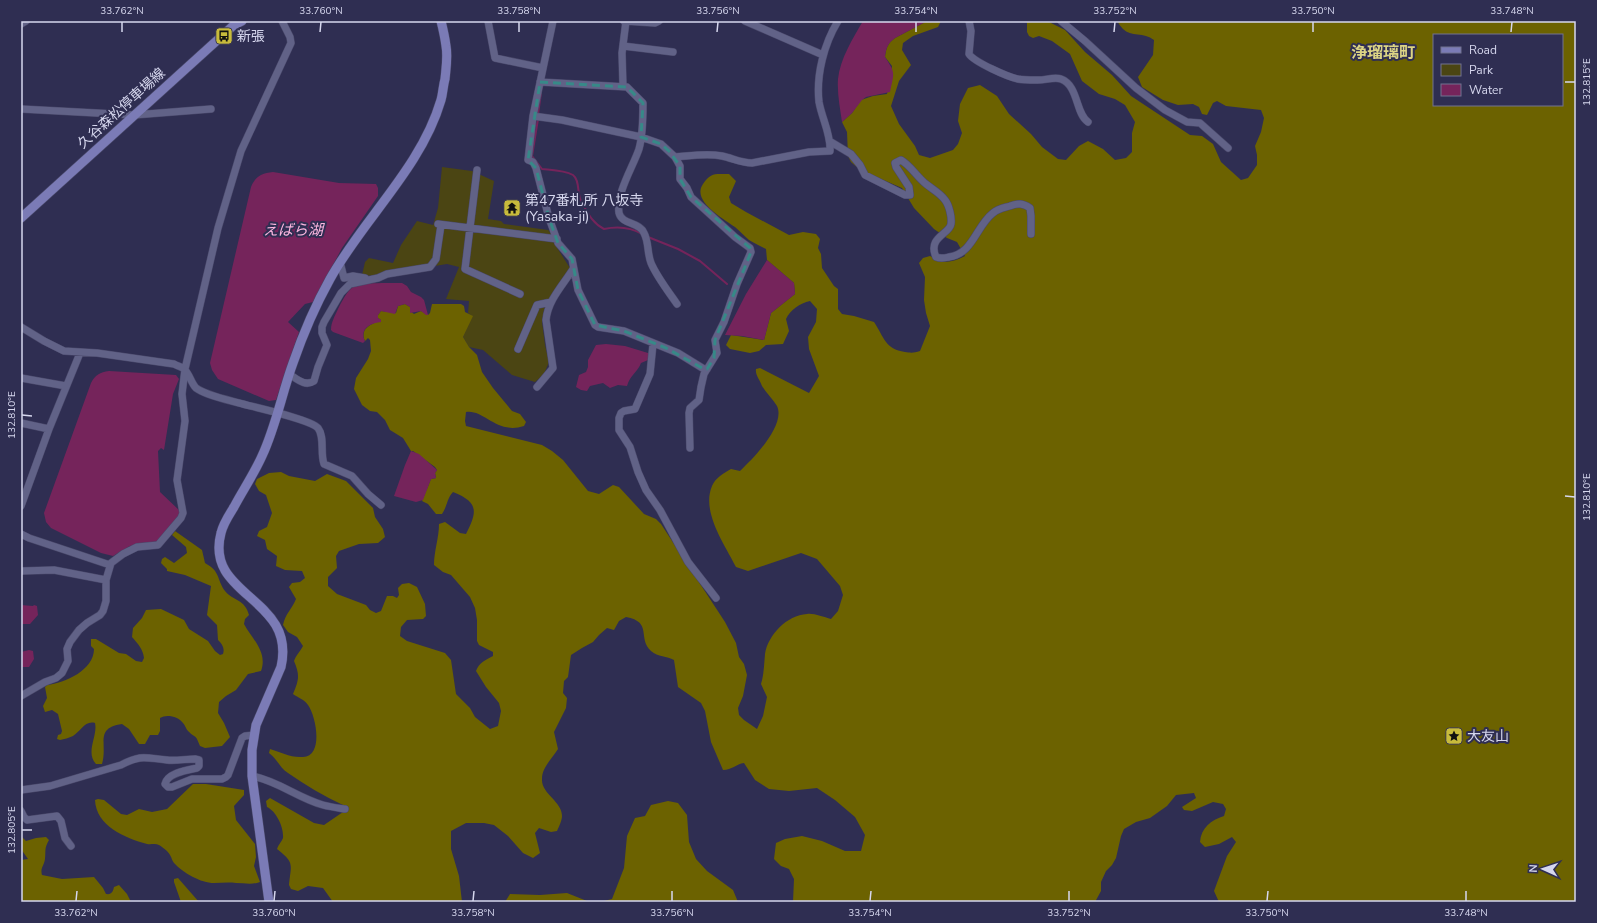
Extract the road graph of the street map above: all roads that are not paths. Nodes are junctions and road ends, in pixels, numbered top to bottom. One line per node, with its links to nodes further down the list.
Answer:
1 (26, 21): 13 (street)
2 (282, 21): 44 (street)
3 (441, 21): 34 (street)
4 (488, 21): 17 (street)
5 (553, 21): 17 (street)
6 (625, 21): 7 (street); 14 (street)
7 (659, 21)
8 (745, 21): 16 (street)
9 (838, 21): 16 (street)
10 (969, 21): 24 (street)
11 (1061, 21): 27 (street)
12 (235, 22): 22 (street, 久谷森松停車場線)
13 (21, 24)
14 (623, 46): 15 (street); 19 (street)
15 (673, 52)
16 (823, 55): 26 (street)
17 (544, 68): 18 (street)
18 (540, 82): 19 (street); 23 (street)
19 (623, 86): 25 (street)
20 (21, 109): 22 (street)
21 (212, 109): 22 (street)
22 (134, 115): 30 (street, 久谷森松停車場線)
23 (533, 116): 25 (street); 33 (street)
24 (1088, 122)
25 (642, 137): 28 (street); 39 (street)
26 (831, 142): 28 (street); 32 (street)
27 (1228, 148)
28 (675, 157): 45 (street)
29 (477, 170): 31 (street)
30 (21, 218)
31 (470, 228): 33 (street); 36 (street); 37 (street)
32 (1031, 234)
33 (557, 239): 35 (street)
34 (340, 262): 36 (street); 46 (street)
35 (573, 269): 38 (street); 41 (street)
36 (371, 279): 46 (street)
37 (520, 294)
38 (551, 302): 42 (street); 49 (street)
39 (677, 304)
40 (21, 327): 43 (street)
41 (653, 344): 45 (street); 60 (street)
42 (518, 349)
43 (80, 353): 44 (street); 48 (street)
44 (185, 369): 50 (street); 57 (street)
45 (707, 369): 53 (street)
46 (289, 374): 50 (street)
47 (21, 378): 48 (street)
48 (66, 386): 52 (street)
49 (537, 387)
50 (277, 413): 54 (street); 62 (street)
51 (21, 424): 52 (street)
52 (49, 428): 55 (street)
53 (690, 448)
54 (380, 505)
55 (21, 506)
56 (21, 534): 57 (street)
57 (110, 565): 59 (street)
58 (21, 571): 59 (street)
59 (106, 580): 61 (street)
60 (716, 598)
61 (21, 696)
62 (254, 735): 63 (street); 64 (street)
63 (252, 776): 65 (street); 68 (street)
64 (21, 790)
65 (345, 809)
66 (21, 810): 67 (street)
67 (71, 846)
68 (268, 902)

